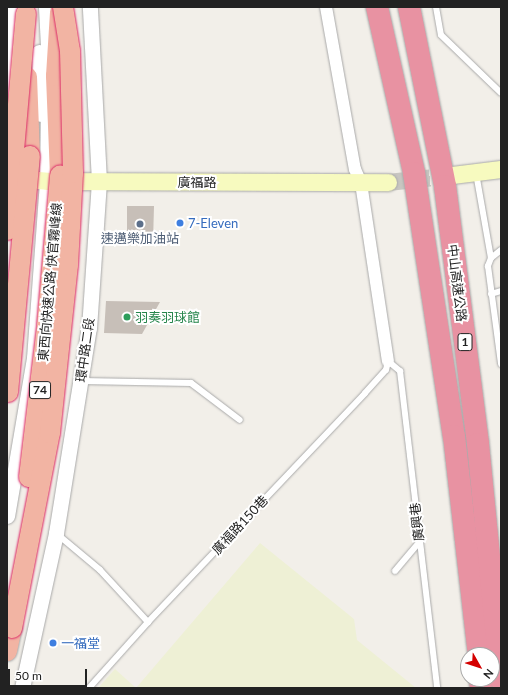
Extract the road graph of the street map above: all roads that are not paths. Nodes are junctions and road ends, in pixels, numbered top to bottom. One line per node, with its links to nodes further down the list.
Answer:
1 (46, 7): 16 (street)
2 (60, 7): 35 (highway, 東西向快速公路 快官霧峰線 / 74, bridge)
3 (63, 7): 38 (highway, bridge)
4 (90, 7): 17 (street, 環中路二段)
5 (326, 7): 19 (street)
6 (377, 7): 37 (highway, 中山高速公路 / 1)
7 (409, 7): 39 (highway, 中山高速公路 / 1)
8 (436, 7): 10 (lane)
9 (24, 9): 11 (street); 16 (street); 20 (highway, bridge); 28 (highway, bridge)
10 (500, 89)
11 (7, 129)
12 (501, 169): 13 (main road)
13 (476, 173): 14 (main road); 22 (lane)
14 (444, 176)
15 (7, 177): 16 (main road, 廣福路)
16 (42, 180): 17 (main road, 廣福路); 30 (street); 31 (street)
17 (99, 181): 19 (main road, 廣福路); 27 (street, 環中路二段)
18 (388, 182): 19 (main road, 廣福路)
19 (361, 183): 25 (street)
20 (7, 230)
21 (501, 250): 22 (lane)
22 (491, 258): 24 (lane)
23 (501, 291): 24 (lane)
24 (491, 294): 26 (lane)
25 (388, 361): 33 (lane, 廣興巷); 36 (lane, 廣福路150巷)
26 (501, 364)
27 (81, 381): 29 (lane); 32 (street, 環中路二段)
28 (7, 399)
29 (240, 420)
30 (7, 481)
31 (7, 516)
32 (56, 534): 36 (lane); 40 (street, 環中路二段)
33 (420, 541): 34 (lane); 42 (lane, 廣興巷)
34 (395, 571)
35 (7, 603)
36 (148, 622): 41 (lane, 廣福路150巷)
37 (478, 647)
38 (7, 651)
39 (501, 680)
40 (22, 688)
41 (89, 688)
42 (437, 688)

